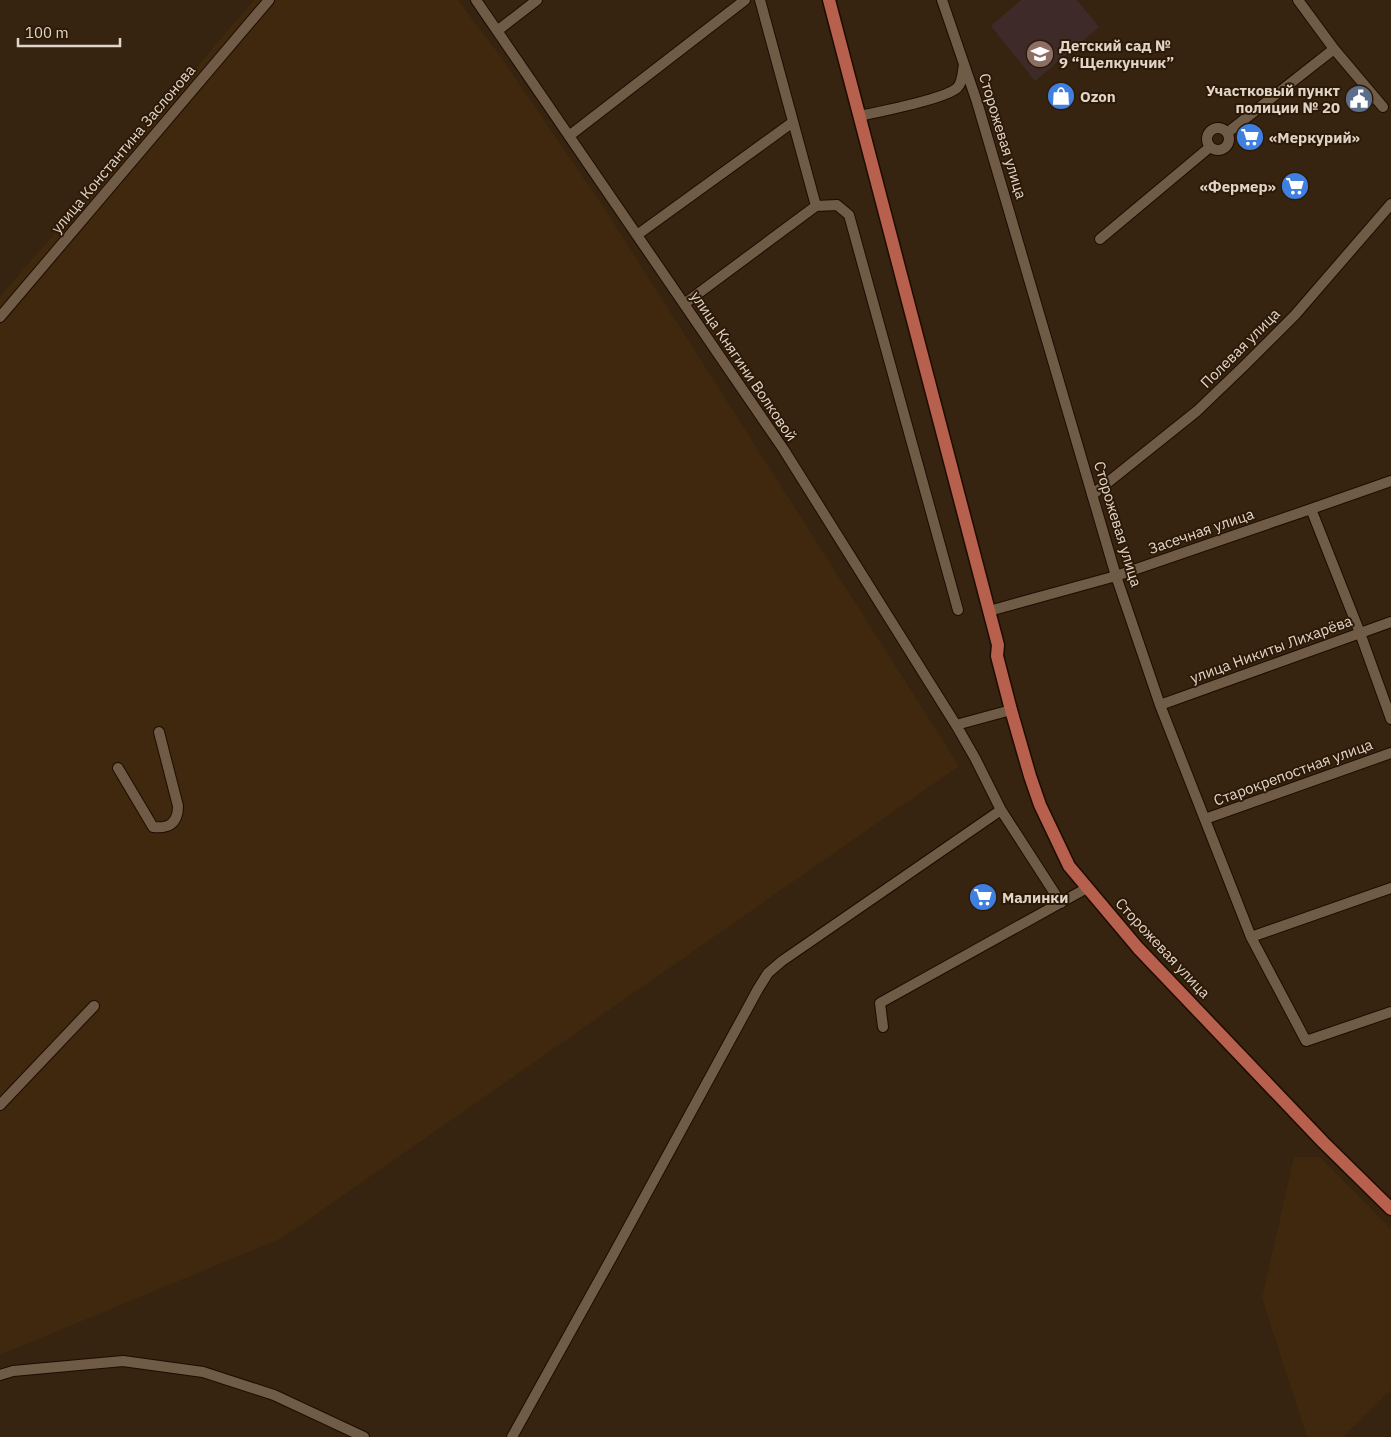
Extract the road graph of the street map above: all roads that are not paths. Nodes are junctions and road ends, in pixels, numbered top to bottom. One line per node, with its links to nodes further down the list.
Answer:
1 (269, 0): 24 (street, улица Константина Заслонова)
2 (476, 0): 10 (street, улица Княгини Волковой)
3 (537, 0): 10 (street)
4 (745, 0): 17 (street)
5 (760, 0): 15 (street)
6 (820, 0): 33 (main road, Сторожевая улица)
7 (828, 0): 14 (main road, Сторожевая улица)
8 (942, 0): 12 (street, Сторожевая улица)
9 (1298, 0): 11 (street)
10 (497, 31): 17 (street, улица Княгини Волковой)
11 (1334, 49): 13 (street); 16 (street)
12 (964, 63): 14 (street); 26 (street, Сторожевая улица)
13 (1383, 107)
14 (859, 116): 30 (main road, Сторожевая улица)
15 (793, 122): 20 (street); 21 (street)
16 (1227, 133): 18 (street); 18 (street)
17 (569, 136): 21 (street, улица Княгини Волковой)
18 (1210, 147): 22 (street)
19 (1391, 204): 26 (street, Полевая улица)
20 (816, 206): 23 (street); 29 (street)
21 (637, 235): 23 (street, улица Княгини Волковой)
22 (1100, 239)
23 (684, 304): 37 (street, улица Княгини Волковой)
24 (0, 317)
25 (1391, 481): 27 (street, Засечная улица)
26 (1092, 495): 28 (street, Сторожевая улица)
27 (1311, 509): 28 (street, Засечная улица); 32 (street)
28 (1116, 576): 30 (street, Засечная улица); 34 (street, Сторожевая улица)
29 (958, 610)
30 (989, 611): 33 (main road, Сторожевая улица)
31 (1391, 622): 32 (street, улица Никиты Лихарёва)
32 (1360, 634): 34 (street, улица Никиты Лихарёва); 36 (street)
33 (997, 656): 35 (main road, Сторожевая улица)
34 (1160, 705): 42 (street, Сторожевая улица)
35 (1011, 710): 37 (street); 43 (main road, Сторожевая улица)
36 (1391, 719)
37 (956, 725): 41 (street, улица Княгини Волковой)
38 (159, 732): 40 (street)
39 (1391, 753): 42 (street, Старокрепостная улица)
40 (118, 768)
41 (1001, 810): 45 (street, улица Княгини Волковой); 54 (street)
42 (1205, 819): 46 (street, Сторожевая улица)
43 (1086, 888): 45 (street); 51 (main road, Сторожевая улица)
44 (1391, 888): 46 (street)
45 (1061, 903): 49 (street)
46 (1251, 937): 48 (street, Сторожевая улица)
47 (94, 1006): 50 (street)
48 (1391, 1012)
49 (883, 1027)
50 (0, 1105)
51 (1391, 1209)
52 (0, 1375): 53 (street)
53 (359, 1436)
54 (512, 1437)

